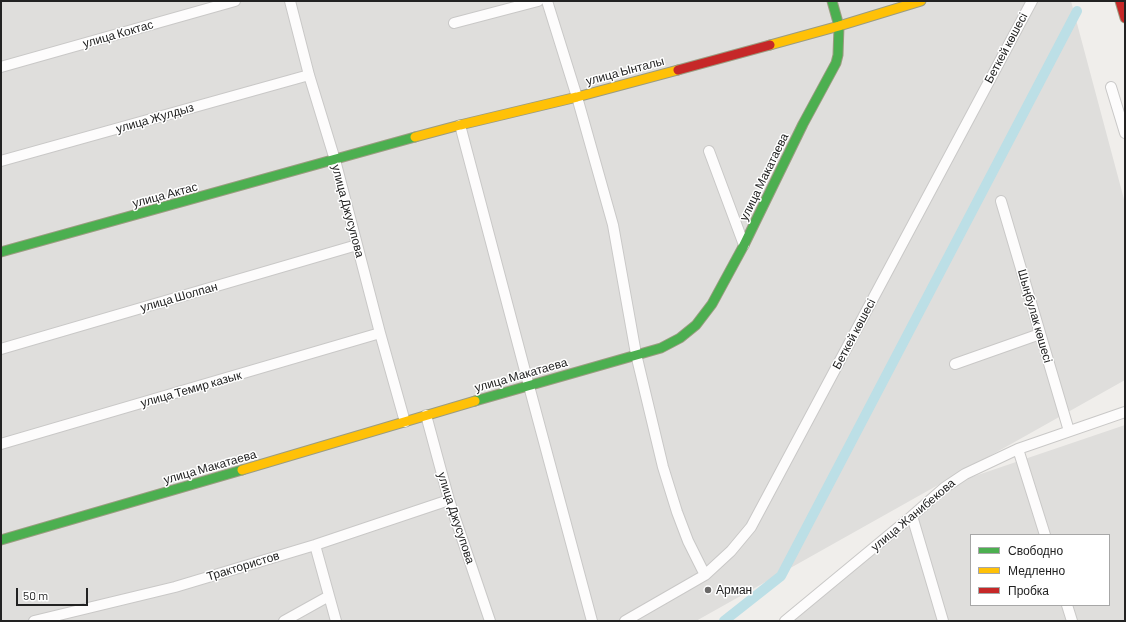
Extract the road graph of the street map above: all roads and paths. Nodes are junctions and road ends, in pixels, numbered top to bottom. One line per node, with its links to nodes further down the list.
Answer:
1 (235, 1): 12 (street, улица Коктас)
2 (290, 1): 13 (street, улица Джусупова)
3 (538, 1): 10 (street)
4 (547, 1): 15 (street)
5 (832, 1): 11 (street, улица Макатаева)
6 (921, 1): 11 (street, улица Ынталы)
7 (1032, 1): 42 (street, Беткей көшесі)
8 (1120, 1): 9 (street)
9 (1125, 18)
10 (454, 23)
11 (839, 26): 15 (street, улица Ынталы); 23 (street, улица Макатаева)
12 (1, 67)
13 (309, 75): 19 (street, улица Джусупова); 20 (street, улица Жулдыз)
14 (1111, 87): 17 (street)
15 (577, 97): 16 (street, улица Ынталы); 28 (street)
16 (460, 125): 19 (street, улица Ынталы); 30 (street)
17 (1125, 133)
18 (709, 151): 23 (street)
19 (335, 160): 22 (street, улица Джусупова); 24 (street, улица Актас)
20 (1, 161)
21 (1001, 200): 26 (street, Шыңбулак көшесі)
22 (357, 245): 25 (street, улица Джусупова); 27 (street, улица Шолпан)
23 (744, 245): 28 (street, улица Макатаева)
24 (1, 252)
25 (380, 333): 33 (street, улица Джусупова); 35 (street, улица Темир казык)
26 (1040, 334): 29 (street); 34 (street, Шыңбулак көшесі)
27 (1, 349)
28 (636, 354): 30 (street, улица Макатаева); 42 (street)
29 (956, 364)
30 (529, 386): 32 (street, улица Макатаева); 50 (street)
31 (1125, 412): 34 (street, улица Жанибекова)
32 (426, 415): 33 (street, улица Макатаева); 37 (street, улица Джусупова)
33 (405, 422): 40 (street, улица Макатаева)
34 (1069, 431): 36 (street, улица Жанибекова)
35 (1, 444)
36 (1018, 449): 38 (street, улица Жанибекова); 39 (street)
37 (449, 500): 41 (street, Трактористов); 49 (street, улица Джусупова)
38 (912, 516): 45 (street, улица Жанибекова); 52 (street)
39 (1045, 534)
40 (1, 540)
41 (315, 545): 43 (street); 46 (street, Трактористов)
42 (705, 575): 51 (street, Беткей көшесі)
43 (330, 596): 47 (street); 48 (street)
44 (1067, 606): 53 (street)
45 (791, 619)
46 (34, 621)
47 (284, 621)
48 (336, 621)
49 (490, 621)
50 (592, 621)
51 (625, 621)
52 (943, 621)
53 (1072, 621)

